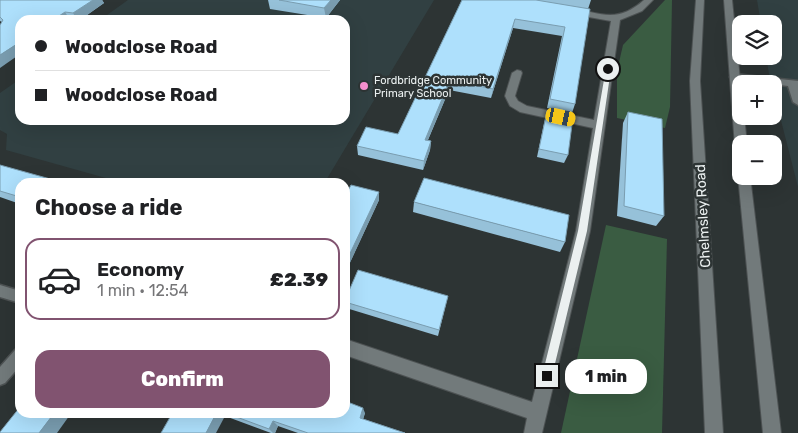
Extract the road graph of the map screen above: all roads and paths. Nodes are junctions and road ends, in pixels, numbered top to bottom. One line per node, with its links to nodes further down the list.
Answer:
1 (648, 0): 5 (street)
2 (700, 0): 20 (street, Chelmsley Road)
3 (728, 0): 7 (street)
4 (558, 8): 5 (street)
5 (616, 19): 11 (street)
6 (517, 73): 11 (street)
7 (734, 75)
8 (782, 82): 9 (lane)
9 (795, 84): 10 (lane)
10 (798, 102)
11 (598, 125): 18 (street)
12 (745, 185): 21 (street)
13 (0, 291): 14 (lane)
14 (15, 296)
15 (350, 349): 18 (street)
16 (15, 361): 17 (lane)
17 (0, 378)
18 (538, 413): 19 (street)
19 (533, 433)
20 (714, 433)
21 (772, 433)

